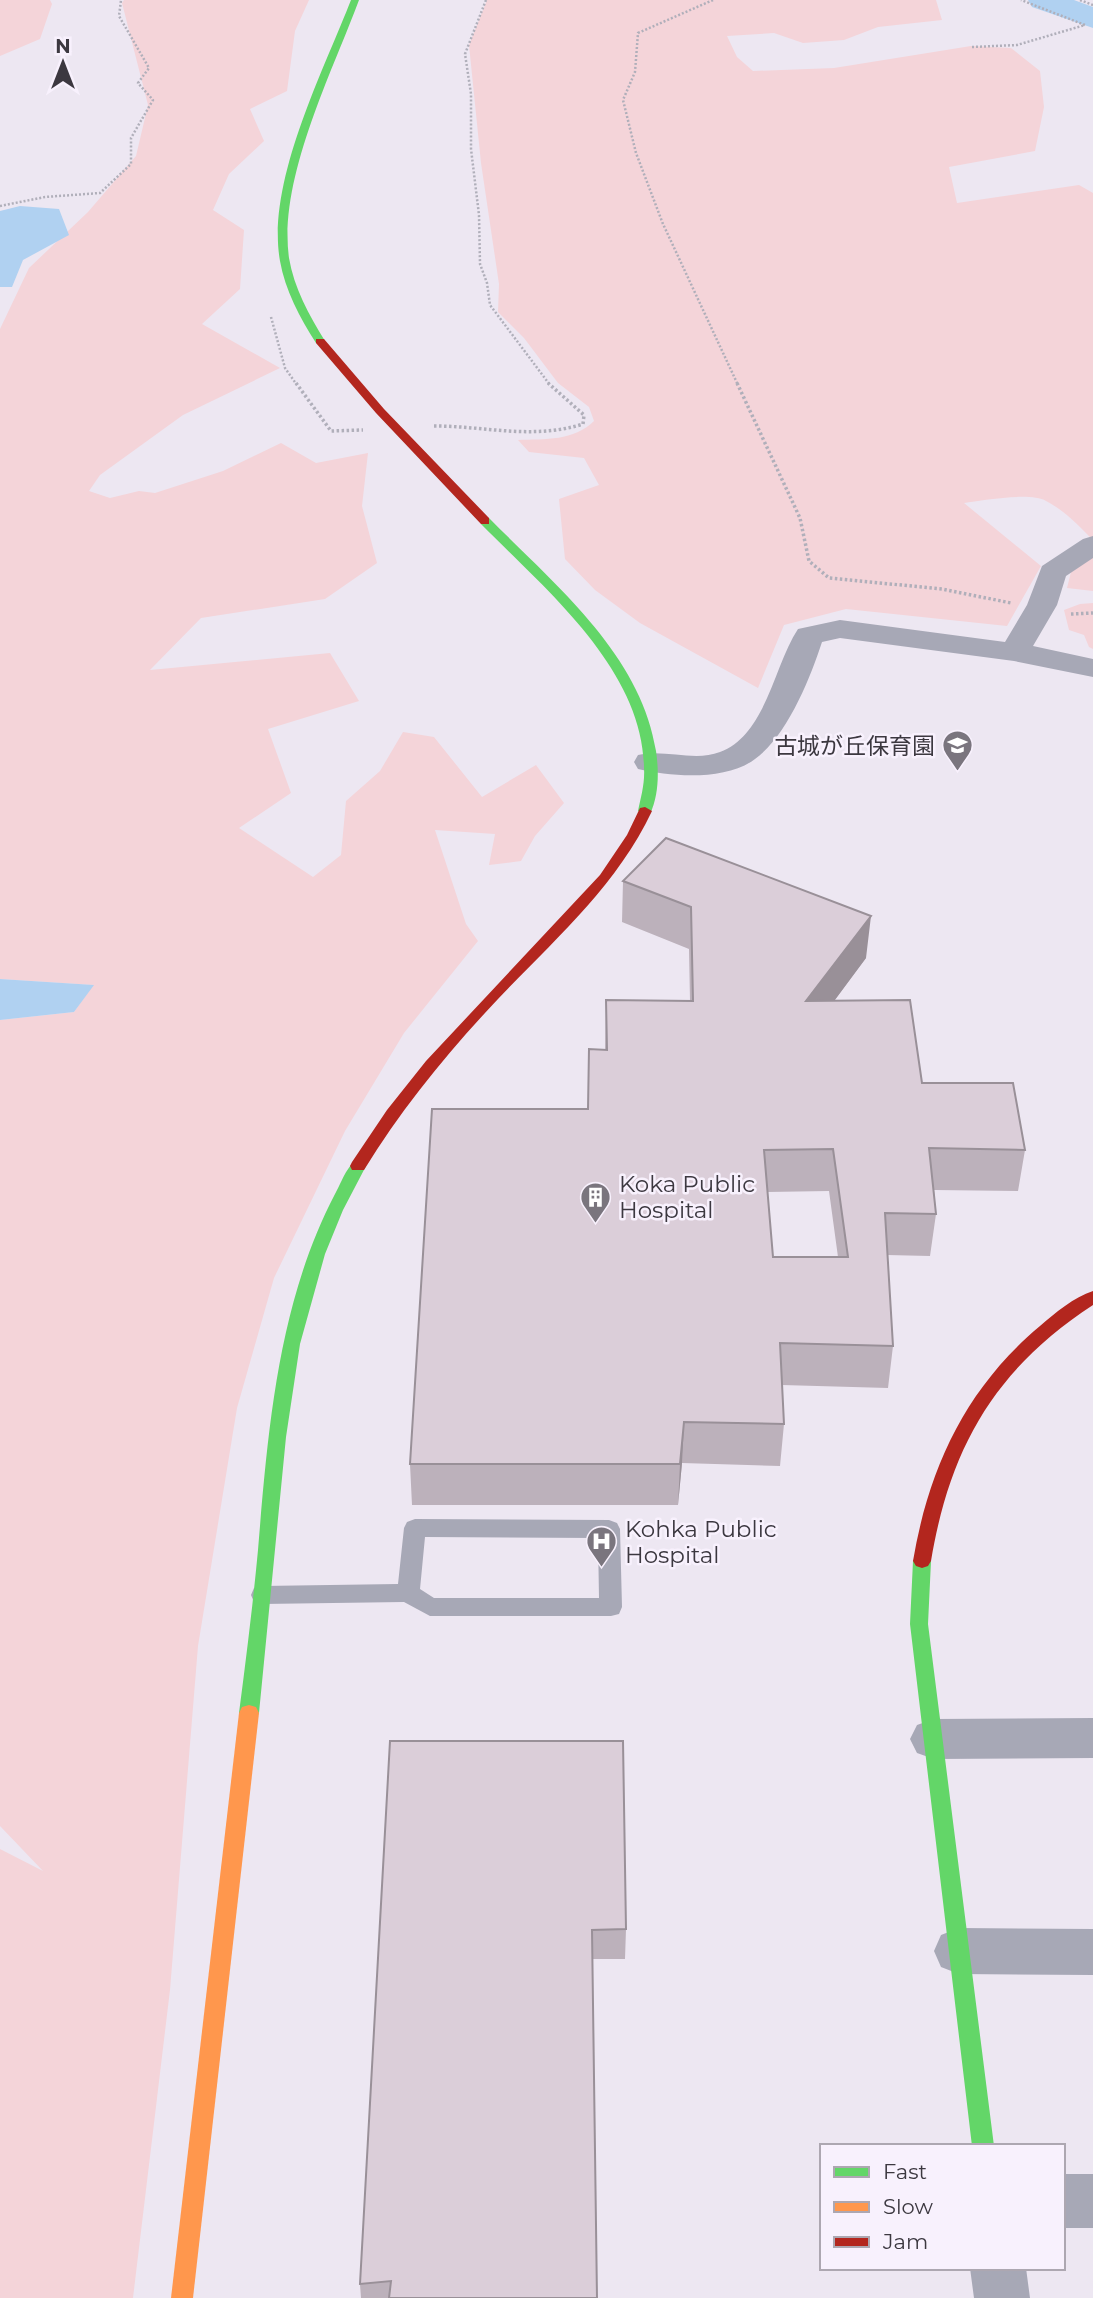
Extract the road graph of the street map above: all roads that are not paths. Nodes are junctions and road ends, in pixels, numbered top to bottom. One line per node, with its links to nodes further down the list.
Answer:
1 (355, 0): 5 (street)
2 (1093, 545): 3 (street)
3 (1014, 652): 4 (street); 5 (street)
4 (1093, 668)
5 (650, 762): 8 (street)
6 (1093, 1297): 10 (street)
7 (408, 1593): 7 (lane); 8 (lane)
8 (262, 1595): 17 (street)
9 (1093, 1738): 10 (street)
10 (934, 1739): 11 (street)
11 (959, 1951): 12 (street); 13 (street)
12 (1093, 1952)
13 (983, 2144)
14 (1093, 2200): 15 (street)
15 (1065, 2201)
16 (998, 2270): 18 (street)
17 (182, 2298)
18 (1002, 2298)

